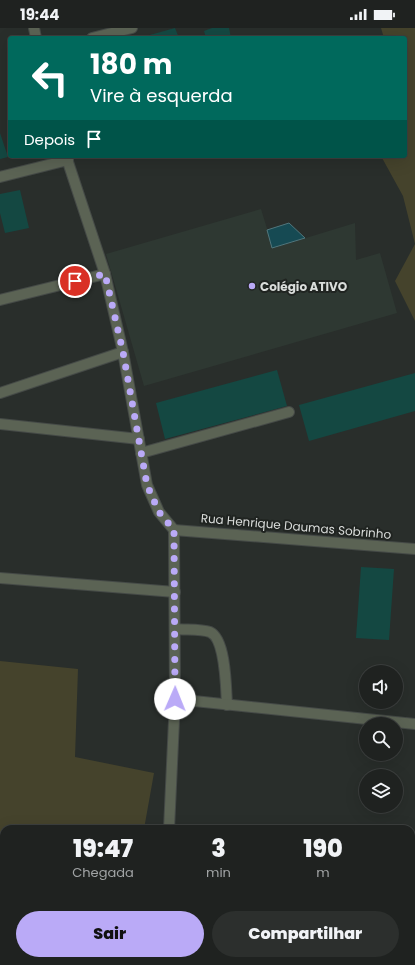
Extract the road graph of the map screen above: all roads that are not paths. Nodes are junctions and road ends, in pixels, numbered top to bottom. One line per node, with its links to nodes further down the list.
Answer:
1 (132, 28): 2 (street)
2 (100, 36)
3 (67, 158): 4 (street); 5 (street)
4 (0, 177)
5 (105, 274): 6 (street); 7 (street)
6 (0, 300)
7 (123, 352): 8 (street); 11 (street)
8 (0, 392)
9 (289, 412): 12 (street)
10 (0, 424): 11 (street)
11 (139, 439): 12 (street)
12 (141, 453): 13 (street)
13 (174, 530): 14 (street, Rua Henrique Daumas Sobrinho); 16 (street)
14 (415, 548)
15 (0, 578): 16 (street)
16 (175, 592): 17 (street)
17 (176, 629): 18 (street); 19 (street)
18 (175, 699): 19 (street); 21 (street)
19 (227, 705): 20 (street)
20 (415, 724)
21 (169, 825)

